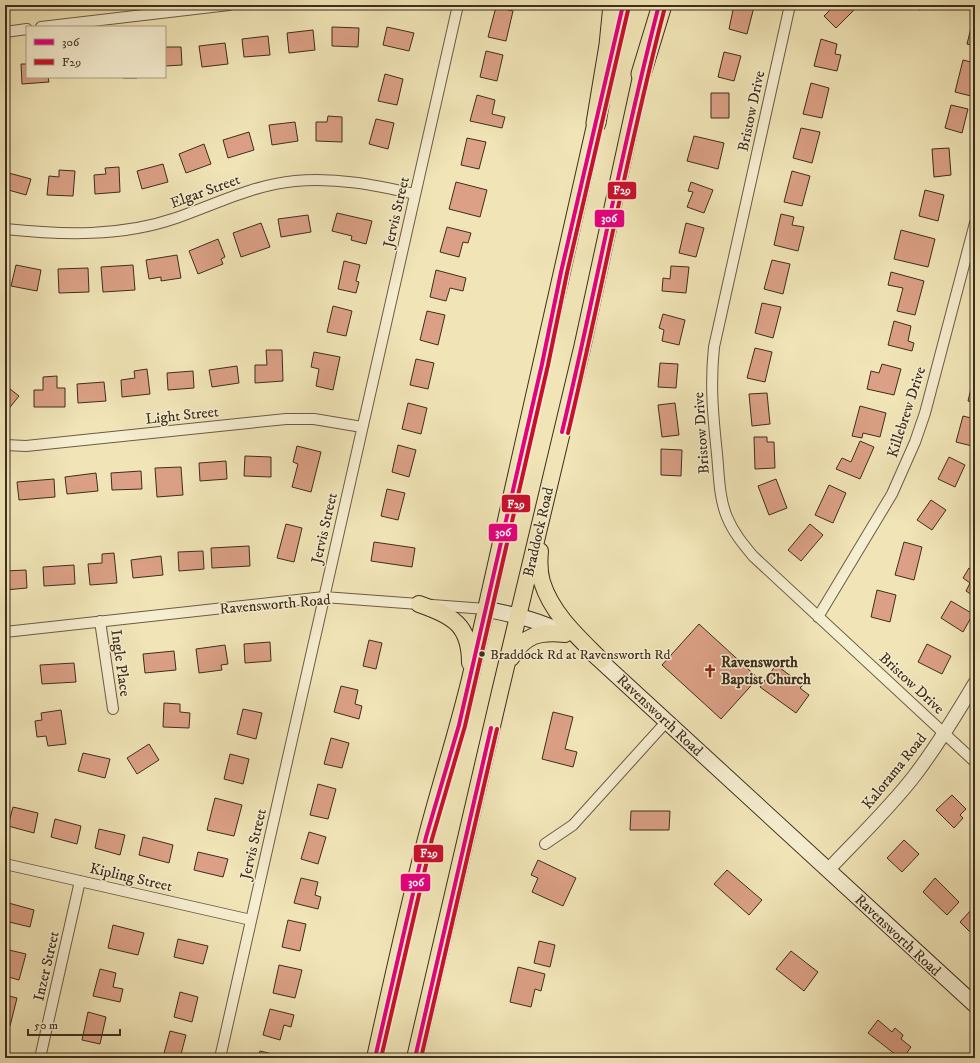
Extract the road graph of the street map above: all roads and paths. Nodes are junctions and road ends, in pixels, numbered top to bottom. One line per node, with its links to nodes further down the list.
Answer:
1 (229, 5): 7 (street)
2 (458, 5): 12 (street, Jervis Street)
3 (613, 5): 11 (highway)
4 (623, 5): 11 (main road)
5 (661, 5): 10 (highway)
6 (790, 5): 22 (street, Bristow Drive)
7 (50, 26)
8 (26, 29): 9 (street)
9 (5, 32)
10 (641, 74): 17 (main road, Braddock Road)
11 (596, 123): 20 (main road)
12 (415, 194): 14 (street, Elgar Street); 15 (street, Jervis Street)
13 (975, 222): 22 (street, Killebrew Drive)
14 (5, 229)
15 (362, 428): 16 (street, Light Street); 18 (street, Jervis Street)
16 (5, 445)
17 (547, 495): 21 (main road, Braddock Road); 26 (main road)
18 (324, 597): 19 (street, Ravensworth Road); 23 (street, Ravensworth Road); 38 (street, Jervis Street)
19 (419, 604): 20 (street, Ravensworth Road); 28 (main road)
20 (486, 609): 21 (main road, Ravensworth Road); 28 (main road)
21 (518, 616): 25 (main road, Ravensworth Road); 27 (main road, Braddock Road)
22 (818, 617): 32 (street, Bristow Drive)
23 (100, 621): 24 (street, Ravensworth Road); 30 (street, Ingle Place)
24 (5, 632)
25 (565, 634): 26 (main road, Ravensworth Road); 27 (main road)
26 (601, 660): 31 (main road, Ravensworth Road)
27 (506, 666): 43 (main road, Braddock Road)
28 (470, 679): 42 (main road)
29 (975, 683): 32 (street, Kalorama Road)
30 (113, 709)
31 (667, 721): 34 (street); 36 (main road, Ravensworth Road)
32 (945, 734): 33 (street, Bristow Drive); 36 (street, Kalorama Road)
33 (975, 762)
34 (545, 844)
35 (5, 864): 37 (street, Kipling Street)
36 (828, 870): 39 (main road, Ravensworth Road)
37 (80, 881): 38 (street, Kipling Street); 40 (street, Inzer Street)
38 (251, 920): 41 (street, Jervis Street)
39 (975, 1005)
40 (40, 1058)
41 (220, 1058)
42 (375, 1058)
43 (415, 1058)

